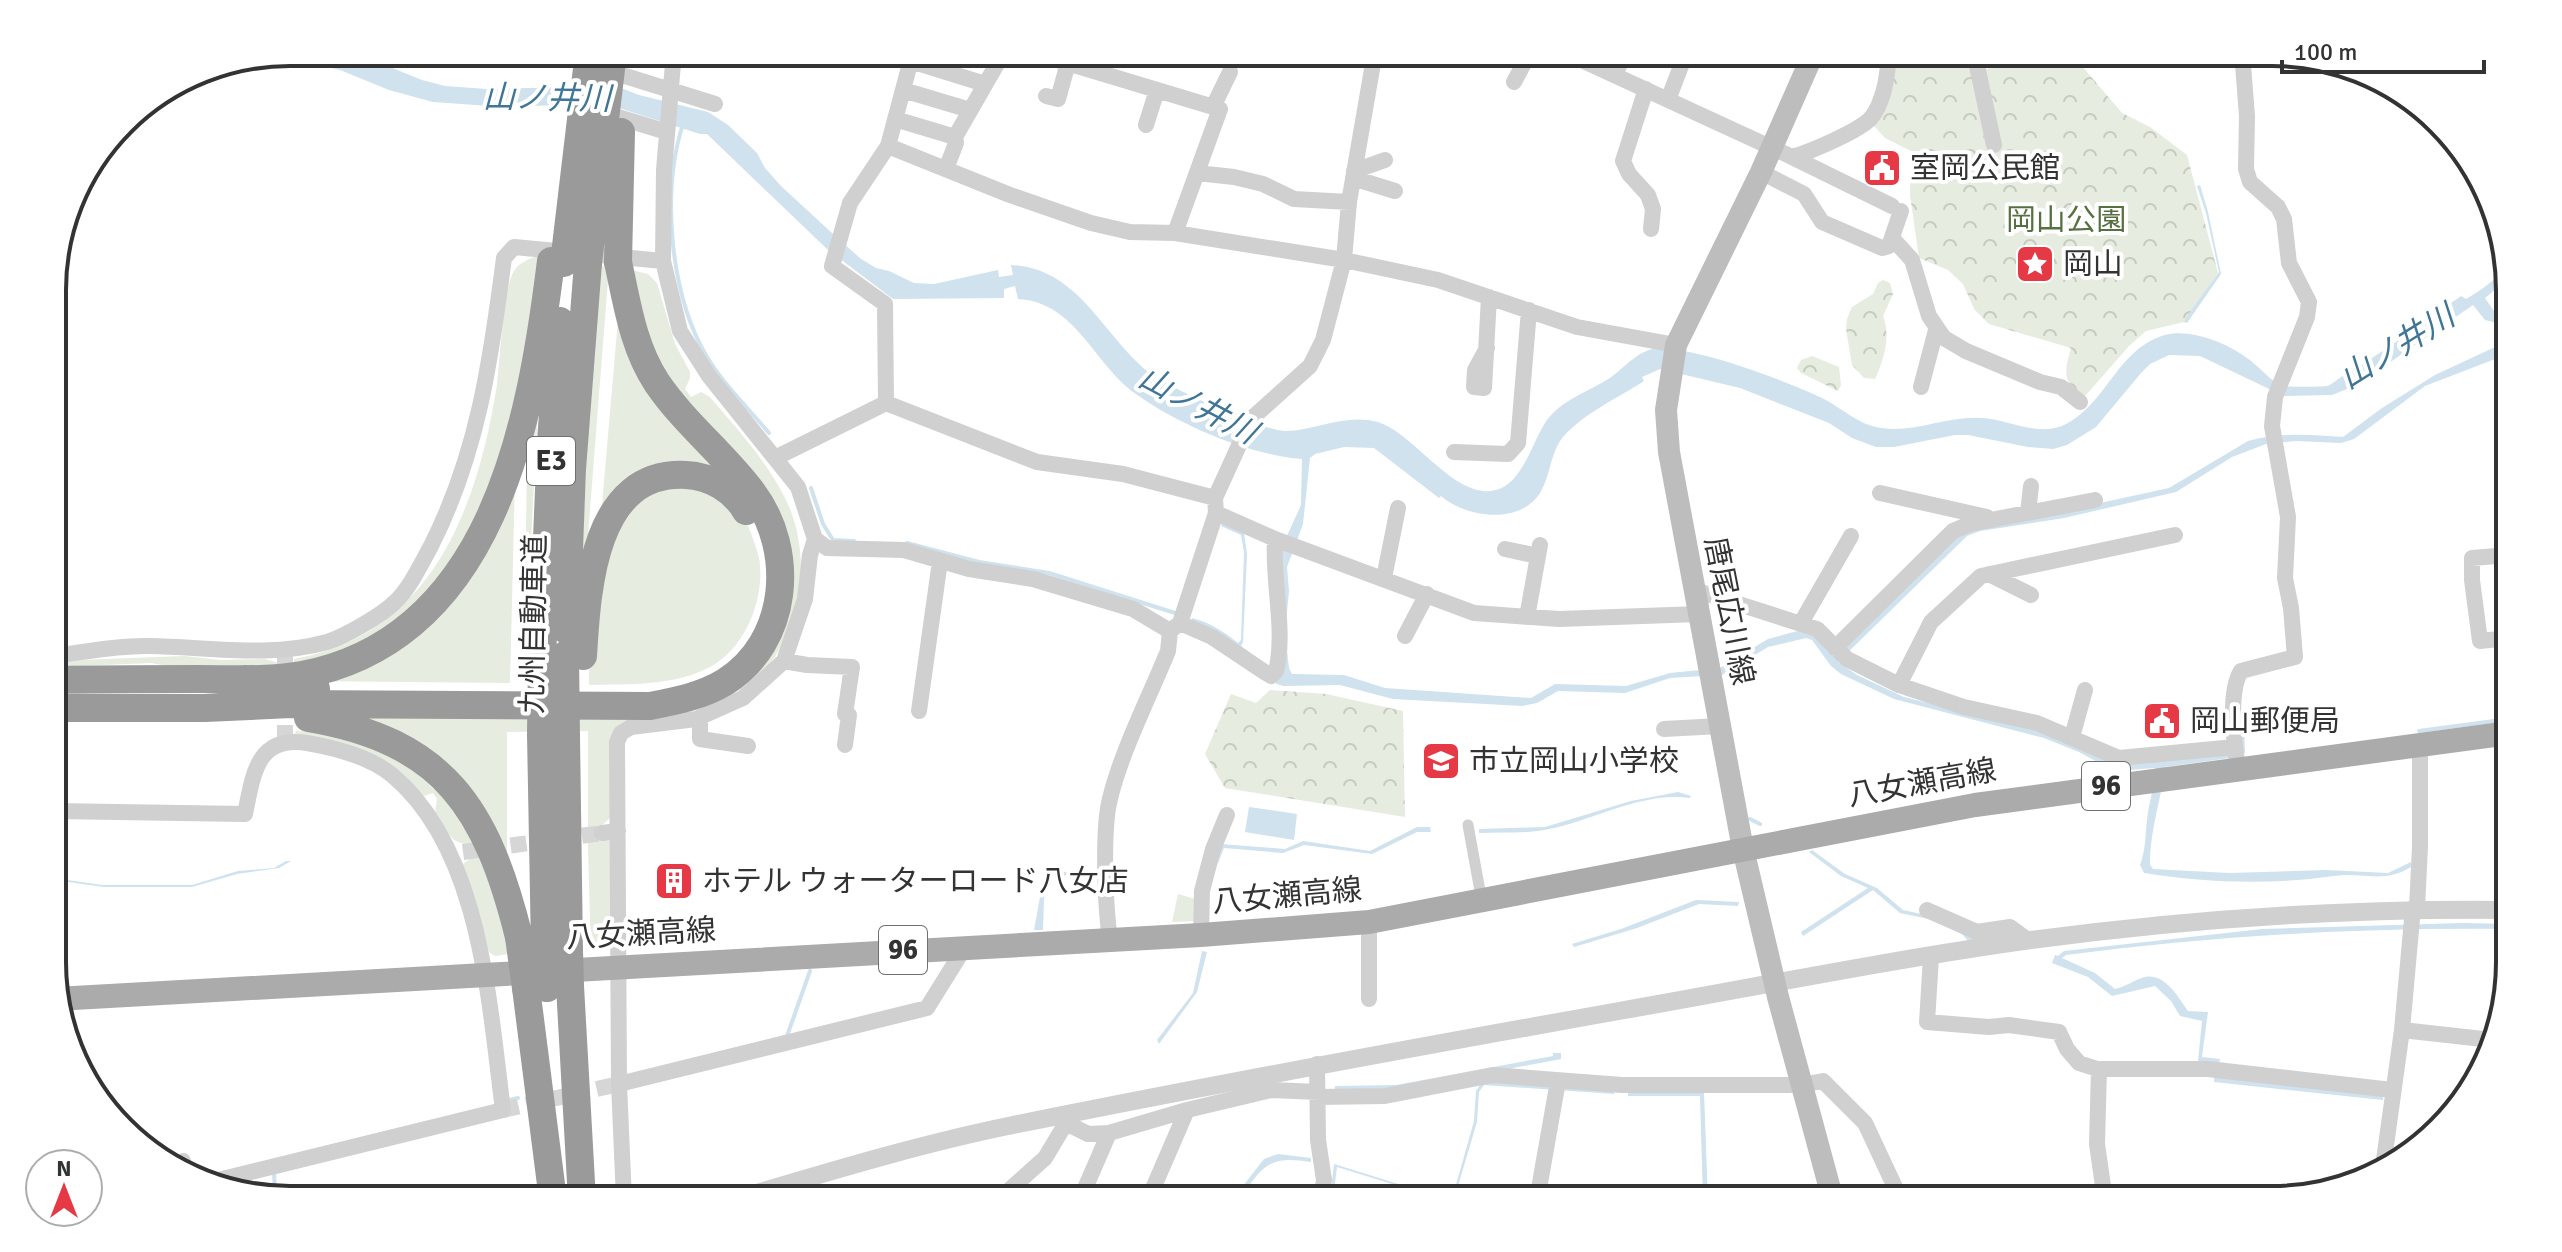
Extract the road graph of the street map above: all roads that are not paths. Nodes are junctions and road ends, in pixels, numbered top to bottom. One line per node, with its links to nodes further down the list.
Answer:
1 (593, 66): 52 (highway, 九州自動車道 / E3, bridge)
2 (614, 66): 26 (street)
3 (628, 66): 95 (highway, bridge)
4 (673, 66): 26 (street)
5 (909, 66): 24 (street)
6 (938, 66): 22 (street)
7 (992, 66): 22 (street)
8 (1067, 66): 27 (street)
9 (1078, 66): 25 (street)
10 (1372, 66): 44 (street)
11 (1523, 66): 21 (street)
12 (1595, 66): 20 (street)
13 (1619, 66): 20 (street)
14 (1681, 66): 28 (street)
15 (1810, 66): 39 (main road, 唐尾広川線)
16 (1888, 66): 39 (street)
17 (1977, 66): 37 (street)
18 (2243, 66): 107 (street)
19 (1230, 72): 30 (street)
20 (1615, 75): 23 (street)
21 (1514, 82)
22 (985, 84): 31 (street)
23 (1646, 89): 28 (street); 47 (street)
24 (903, 90): 31 (street); 33 (street)
25 (1157, 90): 30 (street); 34 (street)
26 (670, 94): 29 (street); 35 (street)
27 (1046, 96)
28 (1668, 100): 39 (street)
29 (715, 104)
30 (1213, 107): 43 (street)
31 (970, 110): 36 (street)
32 (599, 111): 35 (street)
33 (895, 119): 36 (street); 38 (street)
34 (1146, 125)
35 (668, 129): 51 (street)
36 (955, 137): 41 (street)
37 (1994, 145)
38 (888, 146): 41 (street); 60 (street)
39 (1782, 153): 42 (main road, 唐尾広川線); 49 (street)
40 (1385, 160): 44 (street)
41 (946, 169): 48 (street)
42 (1761, 172): 49 (street); 56 (main road, 唐尾広川線)
43 (1197, 173): 46 (street); 48 (street)
44 (1353, 175): 45 (street); 46 (street)
45 (1395, 191)
46 (1349, 202): 50 (street)
47 (1651, 229)
48 (1175, 233): 50 (street)
49 (1892, 238): 55 (street)
50 (1344, 260): 53 (street); 66 (street)
51 (663, 261): 62 (street); 89 (street)
52 (568, 262): 90 (highway, 九州自動車道 / E3); 95 (highway)
53 (1489, 297): 54 (street); 57 (street)
54 (1529, 310): 56 (street); 61 (street)
55 (1936, 330): 58 (street); 59 (street)
56 (1676, 347): 79 (main road, 唐尾広川線)
57 (1487, 348)
58 (1921, 387)
59 (2080, 402)
60 (886, 403): 62 (street); 66 (street)
61 (1454, 452)
62 (775, 458): 72 (street)
63 (2031, 486): 68 (street)
64 (1880, 493): 69 (street)
65 (2095, 500): 68 (street)
66 (1216, 506): 73 (street); 85 (street)
67 (1398, 508): 78 (street)
68 (2028, 513): 69 (street)
69 (1997, 519): 88 (street)
70 (2175, 535): 77 (street)
71 (1851, 536): 84 (street)
72 (815, 539): 76 (street); 91 (street)
73 (1284, 542): 78 (street); 85 (street)
74 (1505, 549): 83 (street)
75 (2496, 556): 87 (street)
76 (940, 561): 85 (street); 97 (street)
77 (1989, 574): 81 (street); 93 (street)
78 (1384, 578): 80 (street)
79 (1695, 590): 82 (main road, 唐尾広川線); 84 (street)
80 (1427, 594): 83 (street); 86 (street)
81 (2031, 595)
82 (1699, 614): 83 (street); 99 (main road, 唐尾広川線)
83 (1527, 617)
84 (1801, 623): 88 (street)
85 (1175, 627): 119 (street)
86 (1405, 636)
87 (2496, 639)
88 (1835, 648): 93 (street)
89 (66, 655)
90 (563, 657): 95 (highway); 102 (highway, 九州自動車道 / E3, bridge); 102 (highway)
91 (784, 661): 98 (street); 104 (street)
92 (66, 681): 95 (highway)
93 (1899, 685): 103 (street)
94 (2085, 690): 103 (street)
95 (245, 693): 96 (highway); 126 (highway, bridge)
96 (66, 707)
97 (919, 711)
98 (700, 717): 106 (street); 123 (street)
99 (1720, 726): 100 (street); 112 (main road, 唐尾広川線)
100 (1664, 729)
101 (2496, 735): 105 (main road, 八女瀬高線 / 96)
102 (562, 736): 126 (highway, 九州自動車道 / E3, bridge)
103 (2072, 737): 108 (street)
104 (845, 745)
105 (2420, 745): 107 (main road, 八女瀬高線 / 96); 114 (street)
106 (748, 746)
107 (2236, 756): 108 (main road, 八女瀬高線 / 96)
108 (2140, 768): 112 (main road, 八女瀬高線 / 96)
109 (66, 811): 124 (street)
110 (1227, 815): 118 (street)
111 (1468, 825): 113 (street)
112 (1743, 849): 117 (main road, 八女瀬高線 / 96); 125 (main road, 唐尾広川線)
113 (1480, 891)
114 (2415, 908): 116 (street); 120 (street); 129 (street)
115 (1927, 910): 120 (street)
116 (2496, 910)
117 (1369, 922): 118 (main road, 八女瀬高線 / 96); 128 (street)
118 (1201, 935): 119 (main road, 八女瀬高線 / 96)
119 (1110, 939): 121 (main road, 八女瀬高線 / 96)
120 (2029, 941): 122 (street)
121 (965, 947): 123 (main road, 八女瀬高線 / 96); 134 (street)
122 (1931, 957): 125 (street); 132 (street)
123 (620, 967): 124 (main road, 八女瀬高線 / 96); 134 (street)
124 (485, 974): 127 (main road, 八女瀬高線 / 96); 142 (street)
125 (1775, 984): 131 (street); 135 (main road, 唐尾広川線)
126 (556, 987): 143 (highway, 九州自動車道 / E3); 144 (highway, 九州自動車道 / E3)
127 (69, 998)
128 (1369, 999)
129 (2402, 1030): 130 (street); 136 (street)
130 (2482, 1039)
131 (1317, 1064): 137 (street); 139 (street)
132 (2099, 1069): 136 (street); 154 (street)
133 (1558, 1081): 135 (street); 137 (street); 151 (street)
134 (619, 1084): 145 (street)
135 (1801, 1085): 152 (main road, 唐尾広川線); 153 (street)
136 (2392, 1090): 141 (street)
137 (1318, 1095): 138 (street); 150 (street)
138 (1187, 1110): 140 (street); 149 (street)
139 (1065, 1120): 140 (street); 146 (street); 147 (street)
140 (1109, 1133): 148 (street)
141 (2384, 1156)
142 (229, 1177)
143 (554, 1186)
144 (581, 1186)
145 (623, 1186)
146 (784, 1186)
147 (1014, 1186)
148 (1086, 1186)
149 (1154, 1186)
150 (1323, 1186)
151 (1539, 1186)
152 (1829, 1186)
153 (1894, 1186)
154 (2103, 1186)

